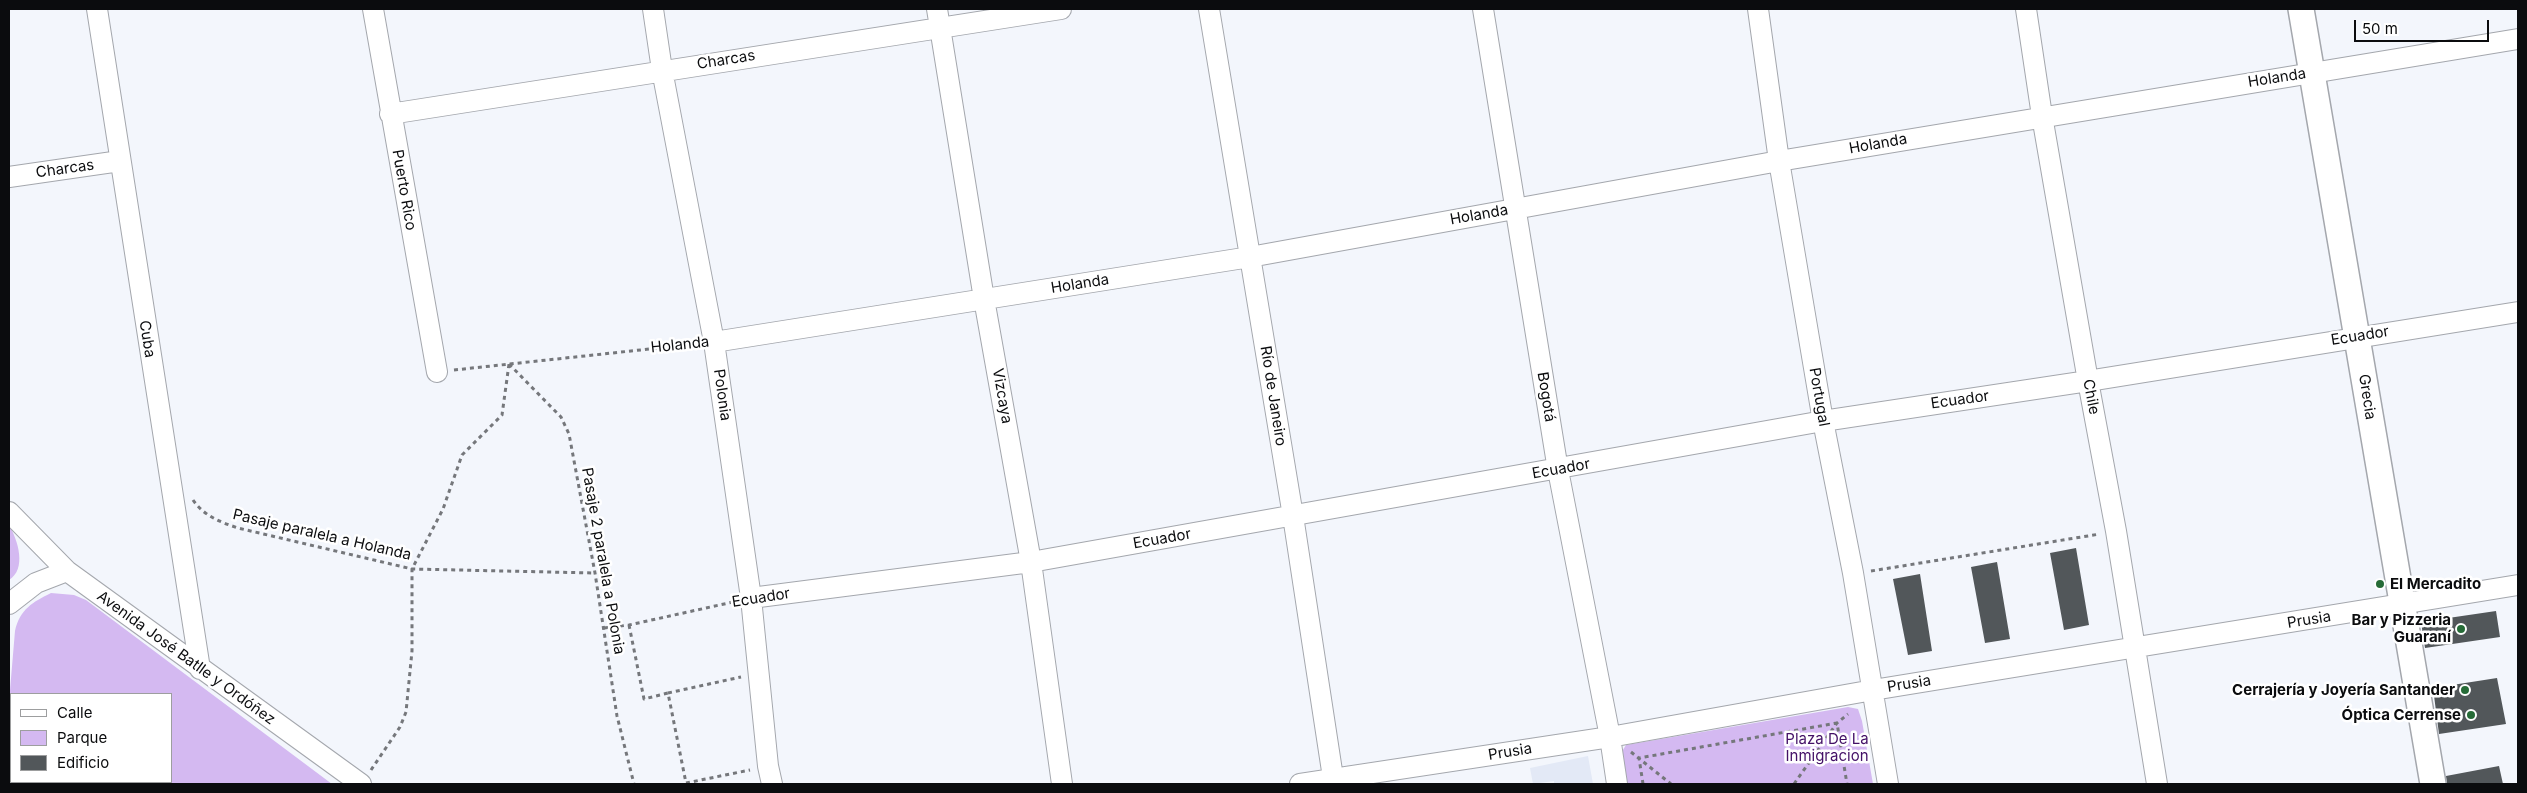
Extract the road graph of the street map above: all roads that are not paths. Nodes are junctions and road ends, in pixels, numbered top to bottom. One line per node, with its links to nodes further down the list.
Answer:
1 (97, 9): 16 (street, Cuba)
2 (373, 9): 14 (street, Puerto Rico)
3 (653, 9): 12 (street, Polonia)
4 (1061, 9): 10 (street, Charcas)
5 (1209, 9): 20 (street, Río de Janeiro)
6 (1483, 9): 19 (street, Bogotá)
7 (1758, 9): 17 (street, Portugal)
8 (2026, 9): 15 (street, Chile)
9 (2301, 9): 13 (street, Grecia)
10 (939, 18): 12 (street, Charcas); 21 (street, Vizcaya)
11 (2518, 39): 13 (street, Holanda)
12 (662, 70): 14 (street, Charcas); 24 (street, Polonia)
13 (2312, 72): 15 (street, Holanda); 23 (street, Grecia)
14 (390, 114): 25 (street, Puerto Rico)
15 (2042, 116): 17 (street, Holanda); 26 (street, Chile)
16 (120, 161): 18 (street, Charcas); 38 (street, Cuba)
17 (1779, 161): 19 (street, Holanda); 27 (street, Portugal)
18 (9, 177)
19 (1515, 208): 20 (street, Holanda); 28 (street, Bogotá)
20 (1250, 257): 21 (street, Holanda); 30 (street, Río de Janeiro)
21 (984, 299): 24 (street, Holanda); 31 (street, Vizcaya)
22 (2518, 312): 23 (street, Ecuador)
23 (2357, 337): 26 (street, Ecuador); 36 (street, Grecia)
24 (714, 342): 34 (street, Polonia)
25 (437, 372)
26 (2088, 381): 27 (street, Ecuador); 37 (street, Chile)
27 (1823, 421): 28 (street, Ecuador); 39 (street, Portugal)
28 (1558, 470): 30 (street, Ecuador); 40 (street, Bogotá)
29 (9, 512): 32 (street)
30 (1293, 516): 31 (street, Ecuador); 43 (street, Río de Janeiro)
31 (1031, 562): 34 (street, Ecuador); 44 (street, Vizcaya)
32 (67, 571): 35 (street); 38 (street, Avenida José Batlle y Ordóñez)
33 (2518, 585): 36 (street, Prusia)
34 (751, 598): 41 (street, Polonia)
35 (9, 604)
36 (2402, 605): 37 (street, Prusia); 49 (street, Grecia)
37 (2134, 649): 39 (street, Prusia); 48 (street, Chile)
38 (200, 669): 42 (street, Avenida José Batlle y Ordóñez)
39 (1873, 690): 40 (street, Prusia); 47 (street, Portugal)
40 (1610, 737): 43 (street, Prusia); 46 (street, Bogotá)
41 (770, 775)
42 (364, 780)
43 (1334, 782): 45 (street, Prusia)
44 (1062, 784)
45 (1300, 784)
46 (1617, 784)
47 (1888, 784)
48 (2157, 784)
49 (2433, 784)

